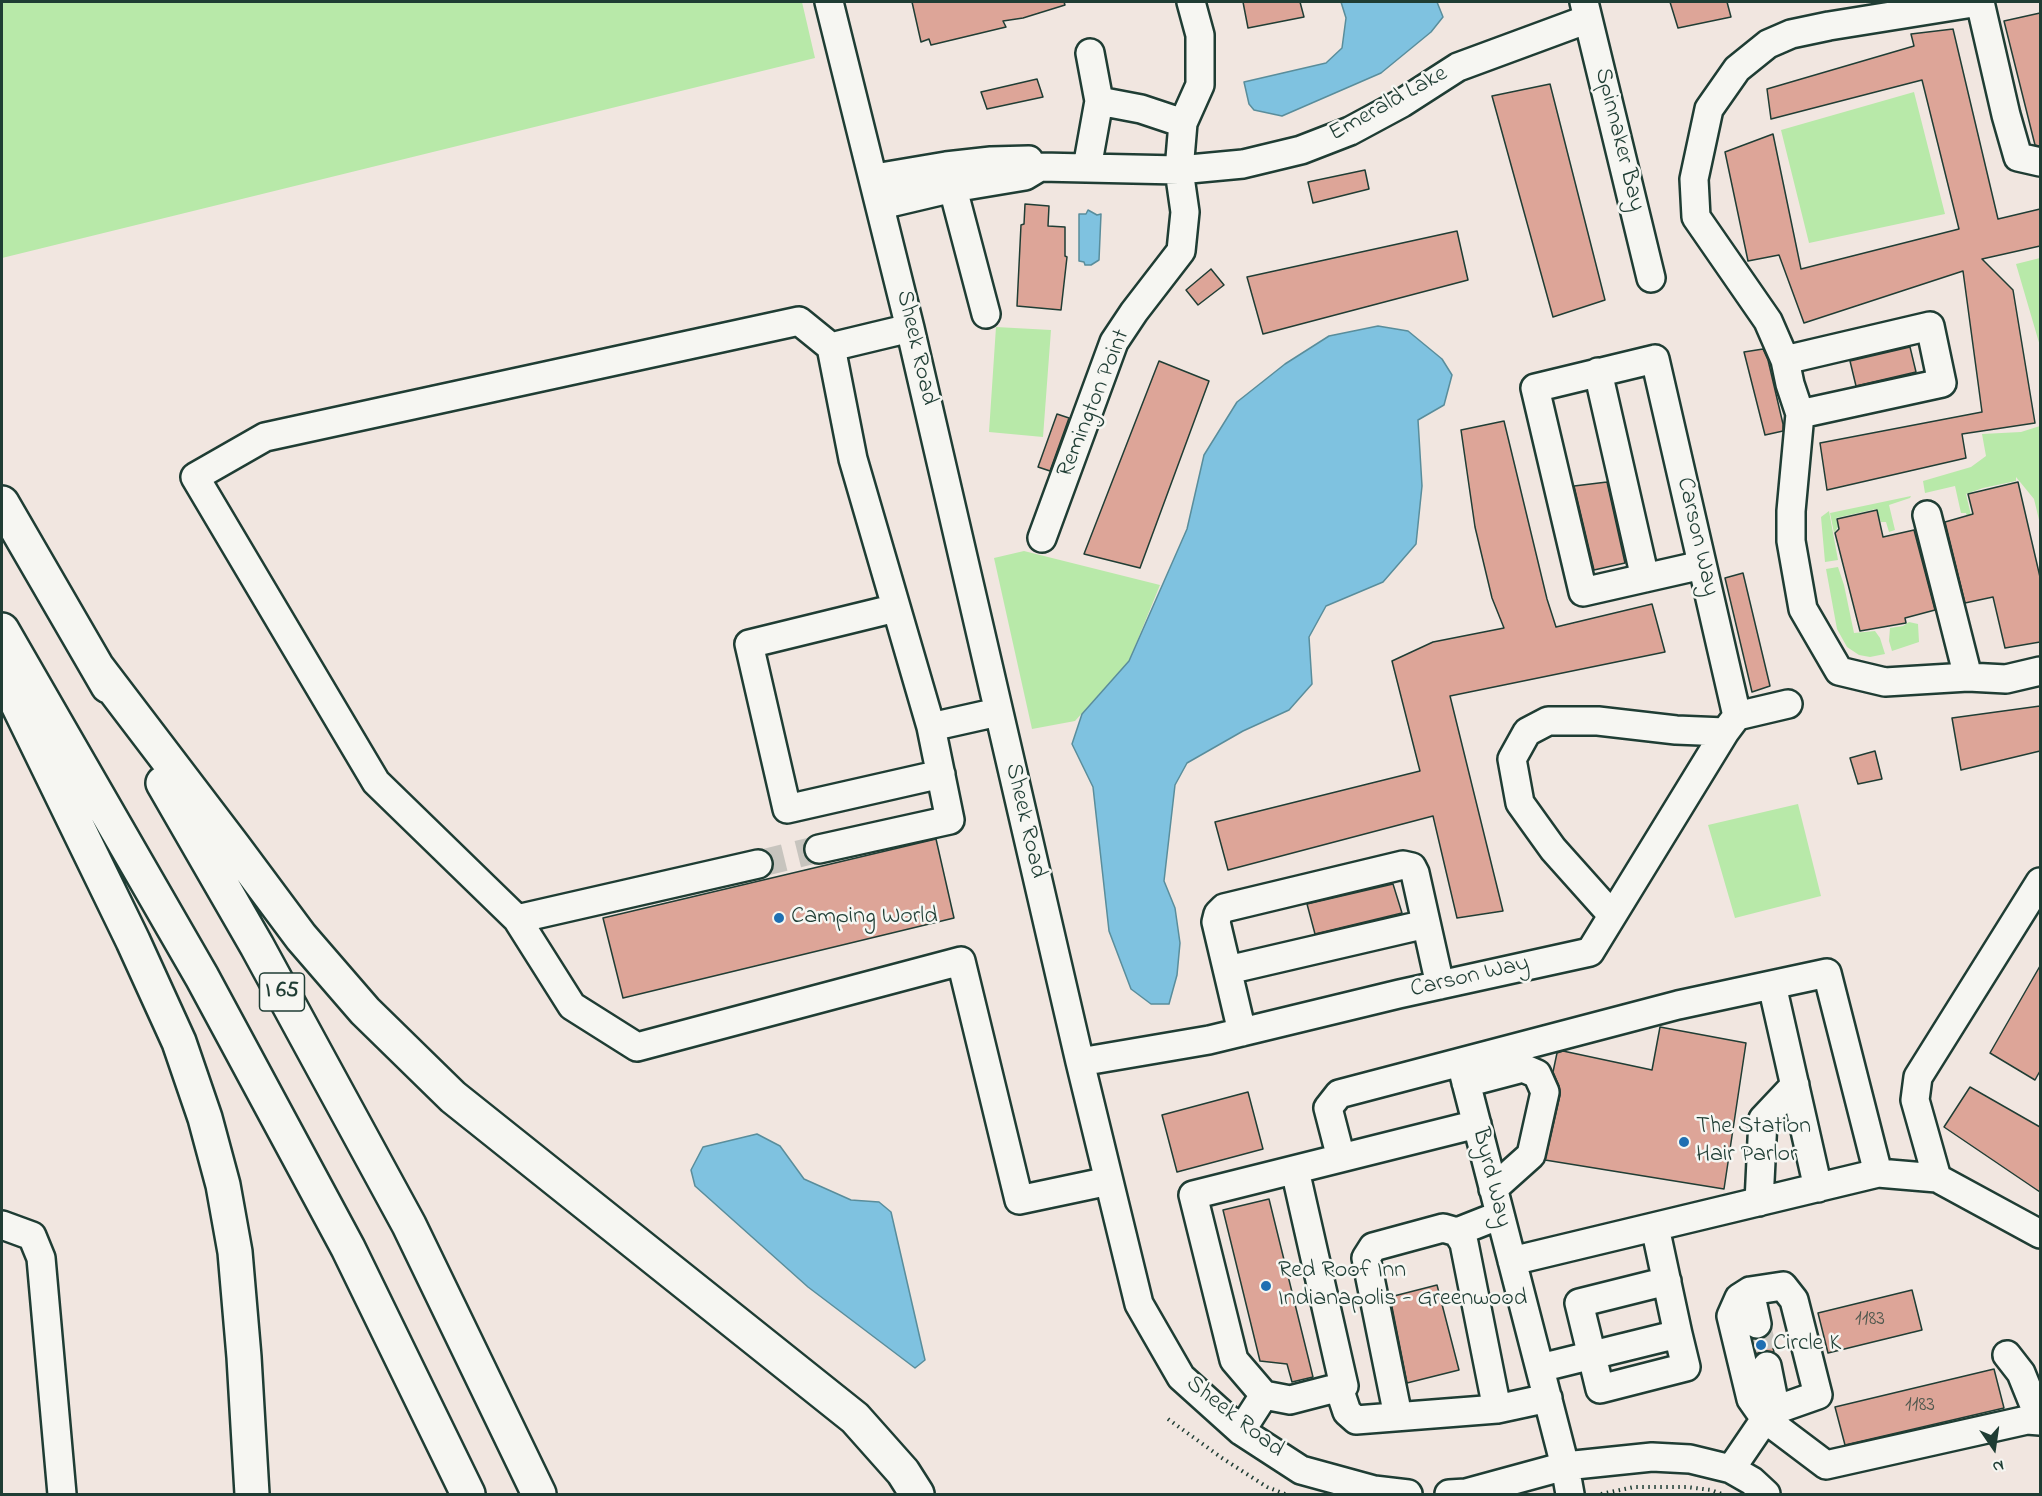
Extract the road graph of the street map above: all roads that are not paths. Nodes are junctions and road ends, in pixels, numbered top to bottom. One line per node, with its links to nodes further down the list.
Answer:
1 (829, 2): 12 (street, Sheek Road)
2 (1191, 2): 7 (street, Remington Point)
3 (1979, 2): 8 (street); 18 (street)
4 (1586, 10): 10 (street, Emerald Lake); 14 (street, Spinnaker Bay)
5 (1090, 53): 6 (street)
6 (1099, 101): 7 (street); 9 (street)
7 (1183, 123): 10 (street, Remington Point)
8 (2040, 162)
9 (1088, 168): 10 (street, Emerald Lake); 11 (street, Emerald Lake)
10 (1179, 170): 23 (street, Remington Point)
11 (950, 177): 12 (street, Emerald Lake); 13 (street, Emerald Lake); 15 (street)
12 (874, 178): 13 (street, Sheek Road)
13 (881, 205): 16 (street, Sheek Road)
14 (1652, 278)
15 (986, 314)
16 (910, 328): 17 (street); 33 (street, Sheek Road)
17 (831, 347): 26 (street); 41 (street)
18 (1785, 360): 20 (street); 20 (street)
19 (1598, 372): 24 (street, Carson Way); 25 (street); 25 (street)
20 (1800, 414): 31 (street)
21 (2, 503): 28 (highway, I 65)
22 (1927, 515): 31 (street)
23 (1042, 538)
24 (1702, 565): 25 (street); 34 (street, Carson Way)
25 (1645, 578)
26 (897, 608): 35 (street); 36 (street)
27 (2, 630): 85 (highway, I 65)
28 (97, 667): 86 (highway, I 65); 87 (highway)
29 (2040, 671): 31 (street)
30 (2, 672): 84 (highway)
31 (1968, 677)
32 (1788, 704): 34 (street)
33 (998, 712): 35 (street); 47 (street, Sheek Road)
34 (1731, 724): 40 (street, Carson Way); 40 (street)
35 (931, 727): 36 (street)
36 (941, 774): 37 (street)
37 (819, 849)
38 (758, 864): 41 (street)
39 (2040, 882): 54 (street)
40 (1612, 915): 44 (street, Carson Way)
41 (517, 920): 55 (street)
42 (1426, 924): 43 (street); 43 (street); 44 (street)
43 (1228, 970): 46 (street)
44 (1440, 985): 46 (street, Carson Way)
45 (1772, 985): 48 (street); 49 (street); 53 (street)
46 (1242, 1032): 47 (street, Carson Way)
47 (1080, 1062): 55 (street, Sheek Road)
48 (1463, 1073): 50 (street, Byrd Way); 51 (street); 57 (street)
49 (1795, 1085): 56 (street); 58 (street)
50 (1477, 1124): 51 (street); 57 (street, Byrd Way)
51 (1341, 1158): 52 (street)
52 (1295, 1170): 72 (street); 73 (street)
53 (1878, 1173): 54 (street); 56 (street)
54 (1937, 1178): 63 (street)
55 (1109, 1181): 79 (street, Sheek Road)
56 (1818, 1188): 58 (street)
57 (1493, 1189): 59 (street, Byrd Way)
58 (1759, 1202): 61 (street)
59 (1500, 1215): 62 (street); 64 (street, Byrd Way)
60 (2, 1225): 83 (street)
61 (1655, 1227): 64 (street); 65 (street)
62 (1457, 1232): 75 (street); 77 (street)
63 (2040, 1234)
64 (1512, 1261): 71 (street, Byrd Way)
65 (1667, 1281): 68 (street); 68 (street)
66 (1750, 1291): 67 (street); 76 (street); 76 (street)
67 (1757, 1324)
68 (1592, 1355): 71 (street)
69 (2007, 1355): 78 (street)
70 (1767, 1365): 76 (street)
71 (1540, 1368): 74 (street, Byrd Way)
72 (1339, 1388): 73 (street); 77 (street)
73 (1264, 1395): 79 (street)
74 (1548, 1398): 75 (street); 80 (street, Byrd Way)
75 (1497, 1409): 77 (street)
76 (1772, 1414): 78 (street); 81 (street)
77 (1398, 1416)
78 (2040, 1420)
79 (1242, 1431): 82 (street, Sheek Road)
80 (1565, 1466): 81 (street); 89 (street); 90 (street, Byrd Way)
81 (1731, 1469): 91 (street)
82 (1315, 1485): 88 (street, Sheek Road)
83 (62, 1494)
84 (252, 1494)
85 (468, 1494)
86 (539, 1494)
87 (917, 1494)
88 (1408, 1494)
89 (1449, 1494)
90 (1570, 1494)
91 (1766, 1494)

